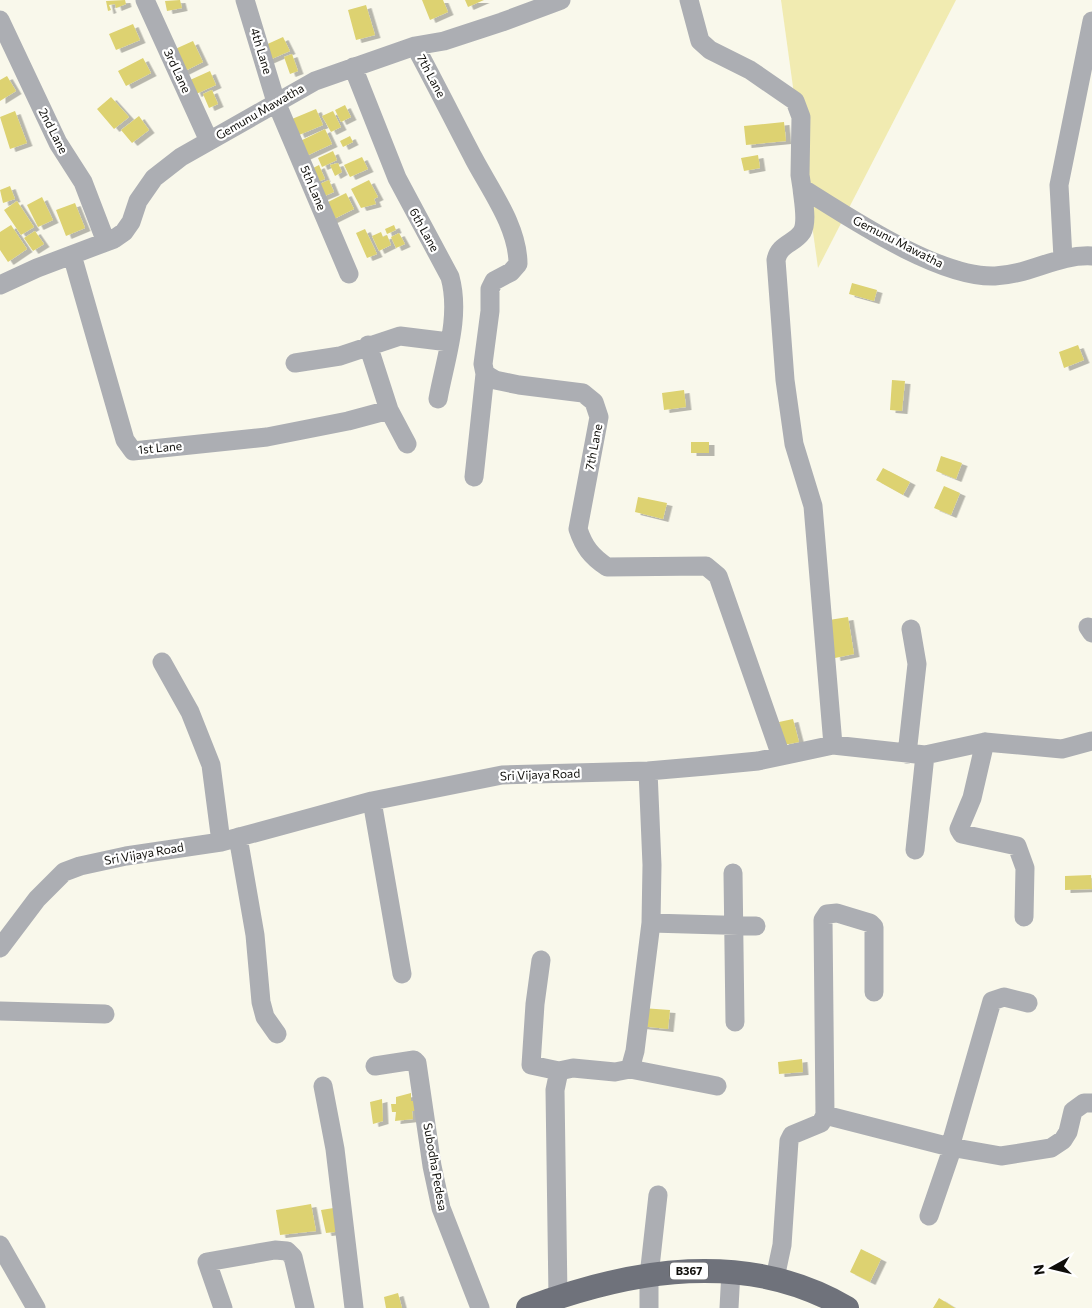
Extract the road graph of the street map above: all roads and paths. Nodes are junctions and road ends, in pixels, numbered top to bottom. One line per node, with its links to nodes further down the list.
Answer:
1 (146, 0): 11 (street, 3rd Lane)
2 (245, 0): 10 (street, 4th Lane)
3 (561, 0): 5 (street, Gemunu Mawatha)
4 (689, 0): 12 (street)
5 (533, 5): 8 (street, Gemunu Mawatha)
6 (0, 20): 13 (street, 2nd Lane)
7 (1092, 21): 16 (street)
8 (415, 46): 9 (street, Gemunu Mawatha); 22 (street, 7th Lane)
9 (353, 67): 10 (street, Gemunu Mawatha); 19 (street, 6th Lane)
10 (276, 102): 11 (street, Gemunu Mawatha); 17 (street, 5th Lane)
11 (210, 141): 13 (street, Gemunu Mawatha)
12 (802, 188): 16 (street, Gemunu Mawatha); 31 (street)
13 (106, 242): 14 (street, Gemunu Mawatha)
14 (72, 255): 18 (street, Gemunu Mawatha); 24 (street, 1st Lane)
15 (1092, 256): 16 (street, Gemunu Mawatha)
16 (1063, 258)
17 (349, 274)
18 (0, 285)
19 (449, 342): 20 (street); 23 (street, 6th Lane)
20 (368, 345): 21 (street); 24 (street)
21 (295, 363)
22 (484, 374): 26 (street); 33 (street, 7th Lane)
23 (438, 399)
24 (389, 410): 25 (street)
25 (407, 444)
26 (474, 476)
27 (910, 629): 32 (street)
28 (162, 662): 36 (street)
29 (1092, 741): 30 (street, Sri Vijaya Road)
30 (985, 742): 32 (street, Sri Vijaya Road); 39 (street)
31 (833, 745): 32 (street, Sri Vijaya Road); 33 (street, Sri Vijaya Road)
32 (916, 754): 37 (street)
33 (781, 756): 34 (street, Sri Vijaya Road)
34 (648, 771): 35 (street, Sri Vijaya Road); 40 (street)
35 (372, 801): 36 (street, Sri Vijaya Road); 45 (street)
36 (229, 839): 43 (street, Sri Vijaya Road); 51 (street)
37 (915, 850)
38 (733, 873): 41 (street)
39 (1024, 917)
40 (651, 923): 41 (street); 53 (street)
41 (735, 926): 42 (street); 50 (street)
42 (756, 926)
43 (0, 948)
44 (541, 960): 54 (street)
45 (402, 974)
46 (874, 992): 58 (street)
47 (1028, 1003): 59 (street)
48 (0, 1012): 49 (street)
49 (105, 1014)
50 (735, 1022)
51 (277, 1034)
52 (375, 1066): 71 (street, Subodha Pedesa)
53 (630, 1069): 54 (street); 56 (street)
54 (560, 1071): 66 (street)
55 (324, 1086): 70 (street)
56 (716, 1086)
57 (1092, 1102): 59 (street)
58 (825, 1115): 59 (street); 65 (street)
59 (950, 1146): 61 (street)
60 (658, 1195): 64 (street)
61 (930, 1216)
62 (0, 1245): 67 (street)
63 (731, 1271): 64 (main road, B367); 65 (main road, B367); 74 (street)
64 (650, 1276): 66 (main road, B367); 73 (street)
65 (775, 1278): 75 (main road, B367)
66 (565, 1300): 72 (main road, B367)
67 (36, 1308)
68 (223, 1308): 69 (street)
69 (305, 1308)
70 (354, 1308)
71 (480, 1308)
72 (528, 1308)
73 (649, 1308)
74 (729, 1308)
75 (847, 1308)

